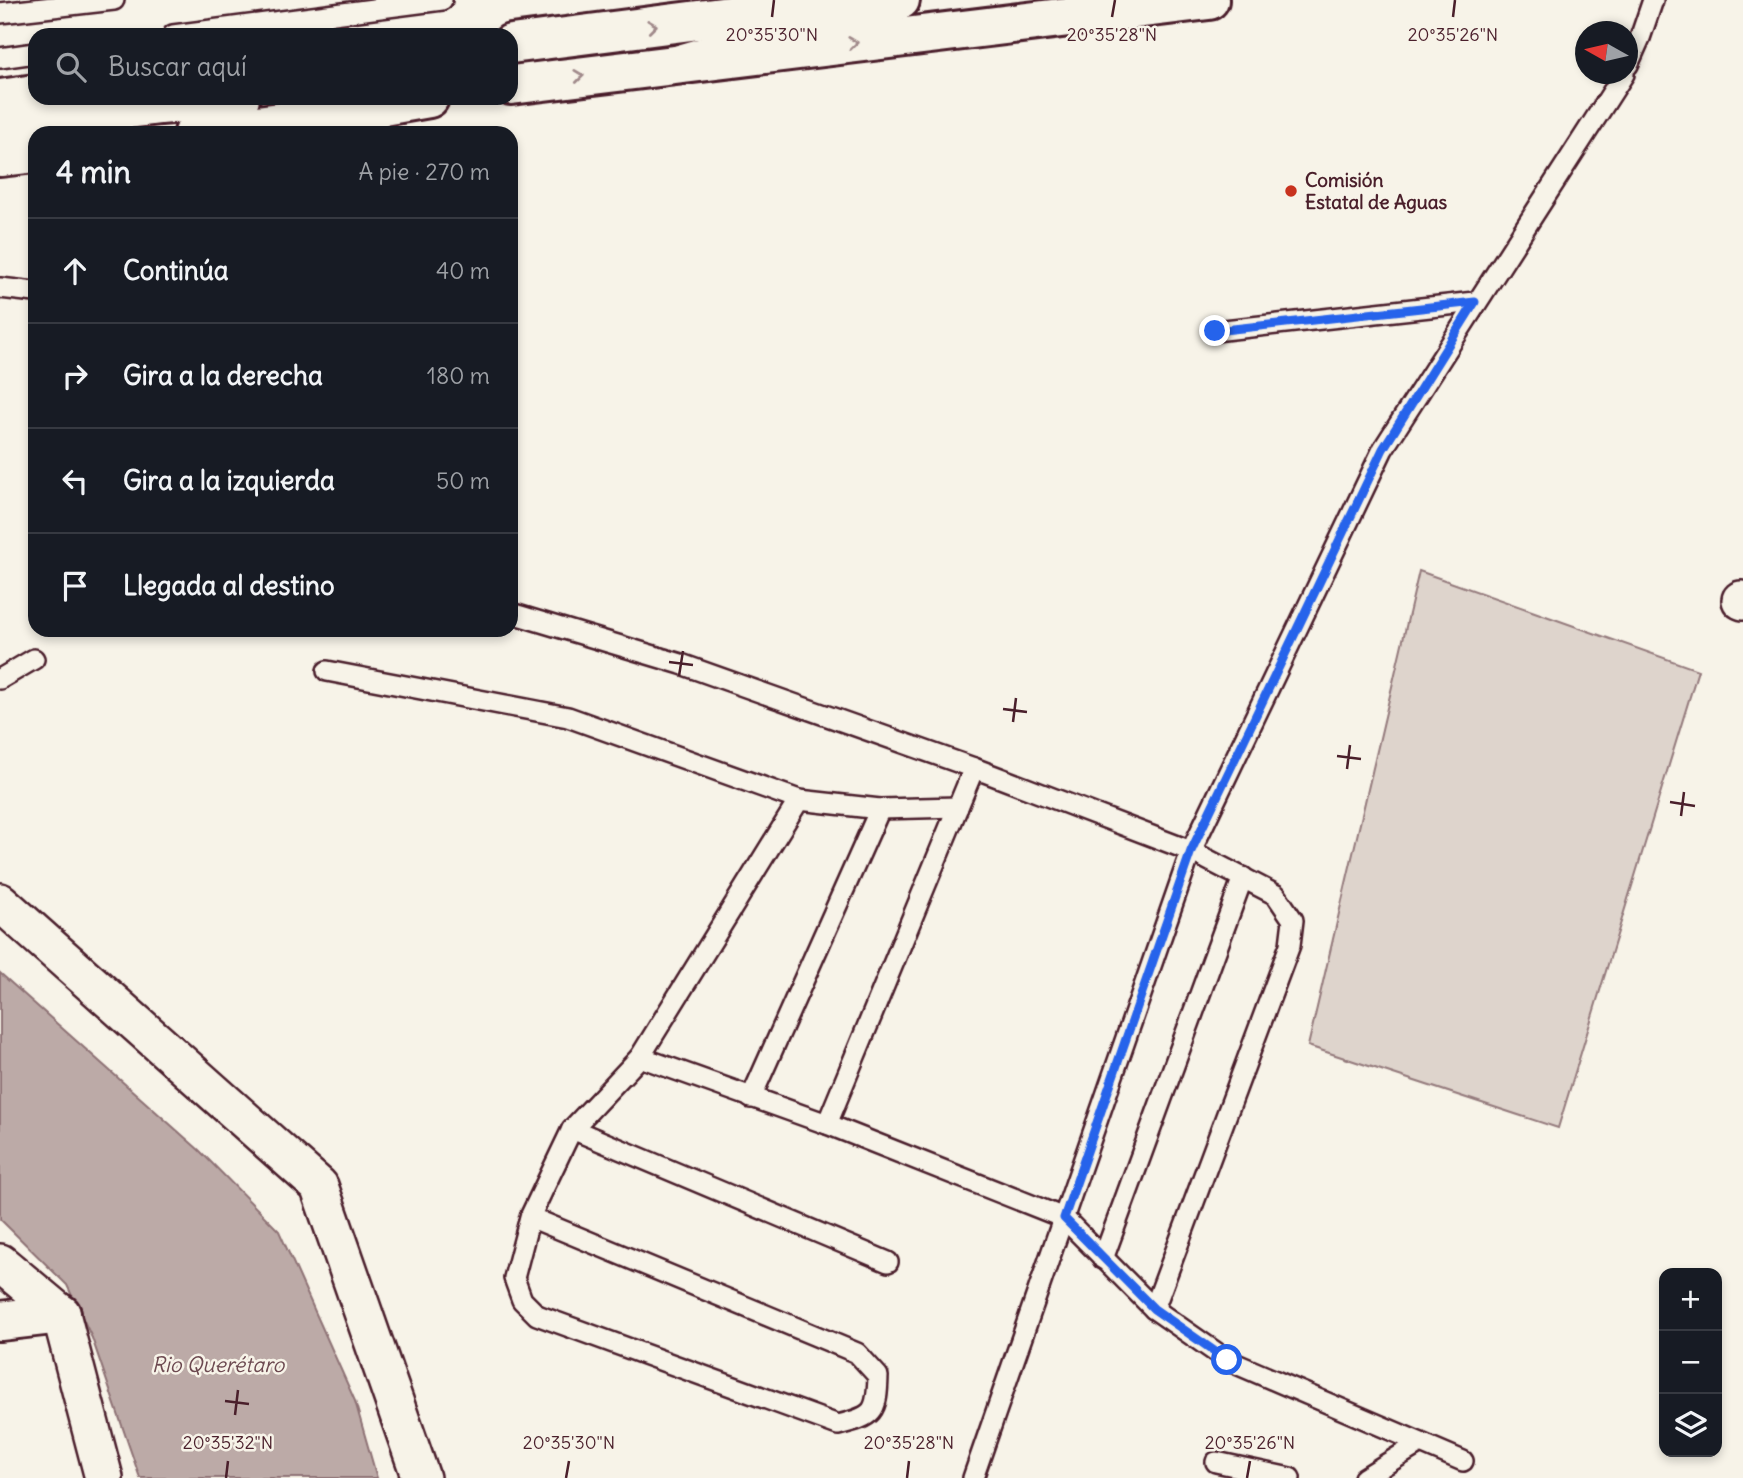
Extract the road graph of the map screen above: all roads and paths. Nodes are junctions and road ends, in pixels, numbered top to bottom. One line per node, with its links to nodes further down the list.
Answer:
1 (114, 0): 7 (lane)
2 (442, 0): 8 (lane)
3 (855, 0): 10 (main road, one-way to 3)
4 (900, 0): 13 (main road)
5 (1209, 0): 13 (main road, one-way to 5)
6 (1653, 0): 9 (lane)
7 (0, 13)
8 (227, 28)
9 (1638, 42)
10 (518, 43)
11 (28, 54): 12 (lane)
12 (0, 58)
13 (680, 64): 14 (main road, one-way to 13)
14 (518, 84)
15 (1617, 84): 26 (lane)
16 (28, 95): 17 (main road)
17 (0, 99)
18 (160, 105): 20 (main road)
19 (389, 105): 21 (main road)
20 (0, 125)
21 (249, 126)
22 (28, 154): 23 (main road)
23 (0, 157)
24 (0, 288): 25 (lane)
25 (28, 291)
26 (1475, 302): 27 (lane); 36 (lane)
27 (1215, 331)
28 (518, 615): 32 (lane)
29 (34, 659): 31 (lane)
30 (327, 671): 33 (lane)
31 (0, 680)
32 (974, 768): 34 (lane); 36 (lane)
33 (799, 800): 35 (lane); 39 (lane)
34 (958, 807): 35 (lane); 41 (lane)
35 (880, 809): 40 (lane)
36 (1191, 851): 37 (lane); 44 (lane)
37 (1243, 877): 45 (lane); 48 (lane)
38 (0, 902): 55 (street)
39 (640, 1057): 40 (lane); 42 (lane)
40 (751, 1098): 41 (lane)
41 (827, 1124): 44 (lane)
42 (572, 1129): 43 (lane); 47 (lane)
43 (530, 1217): 43 (lane)
44 (1064, 1218): 45 (lane); 56 (lane)
45 (1103, 1259): 48 (lane)
46 (0, 1262): 49 (street)
47 (888, 1262)
48 (1154, 1309): 51 (lane)
49 (61, 1314): 50 (main road); 54 (street)
50 (0, 1321)
51 (1420, 1443): 52 (lane); 58 (lane)
52 (1463, 1461)
53 (1216, 1462): 57 (lane)
54 (103, 1478)
55 (421, 1478)
56 (973, 1478)
57 (1290, 1478)
58 (1364, 1478)

